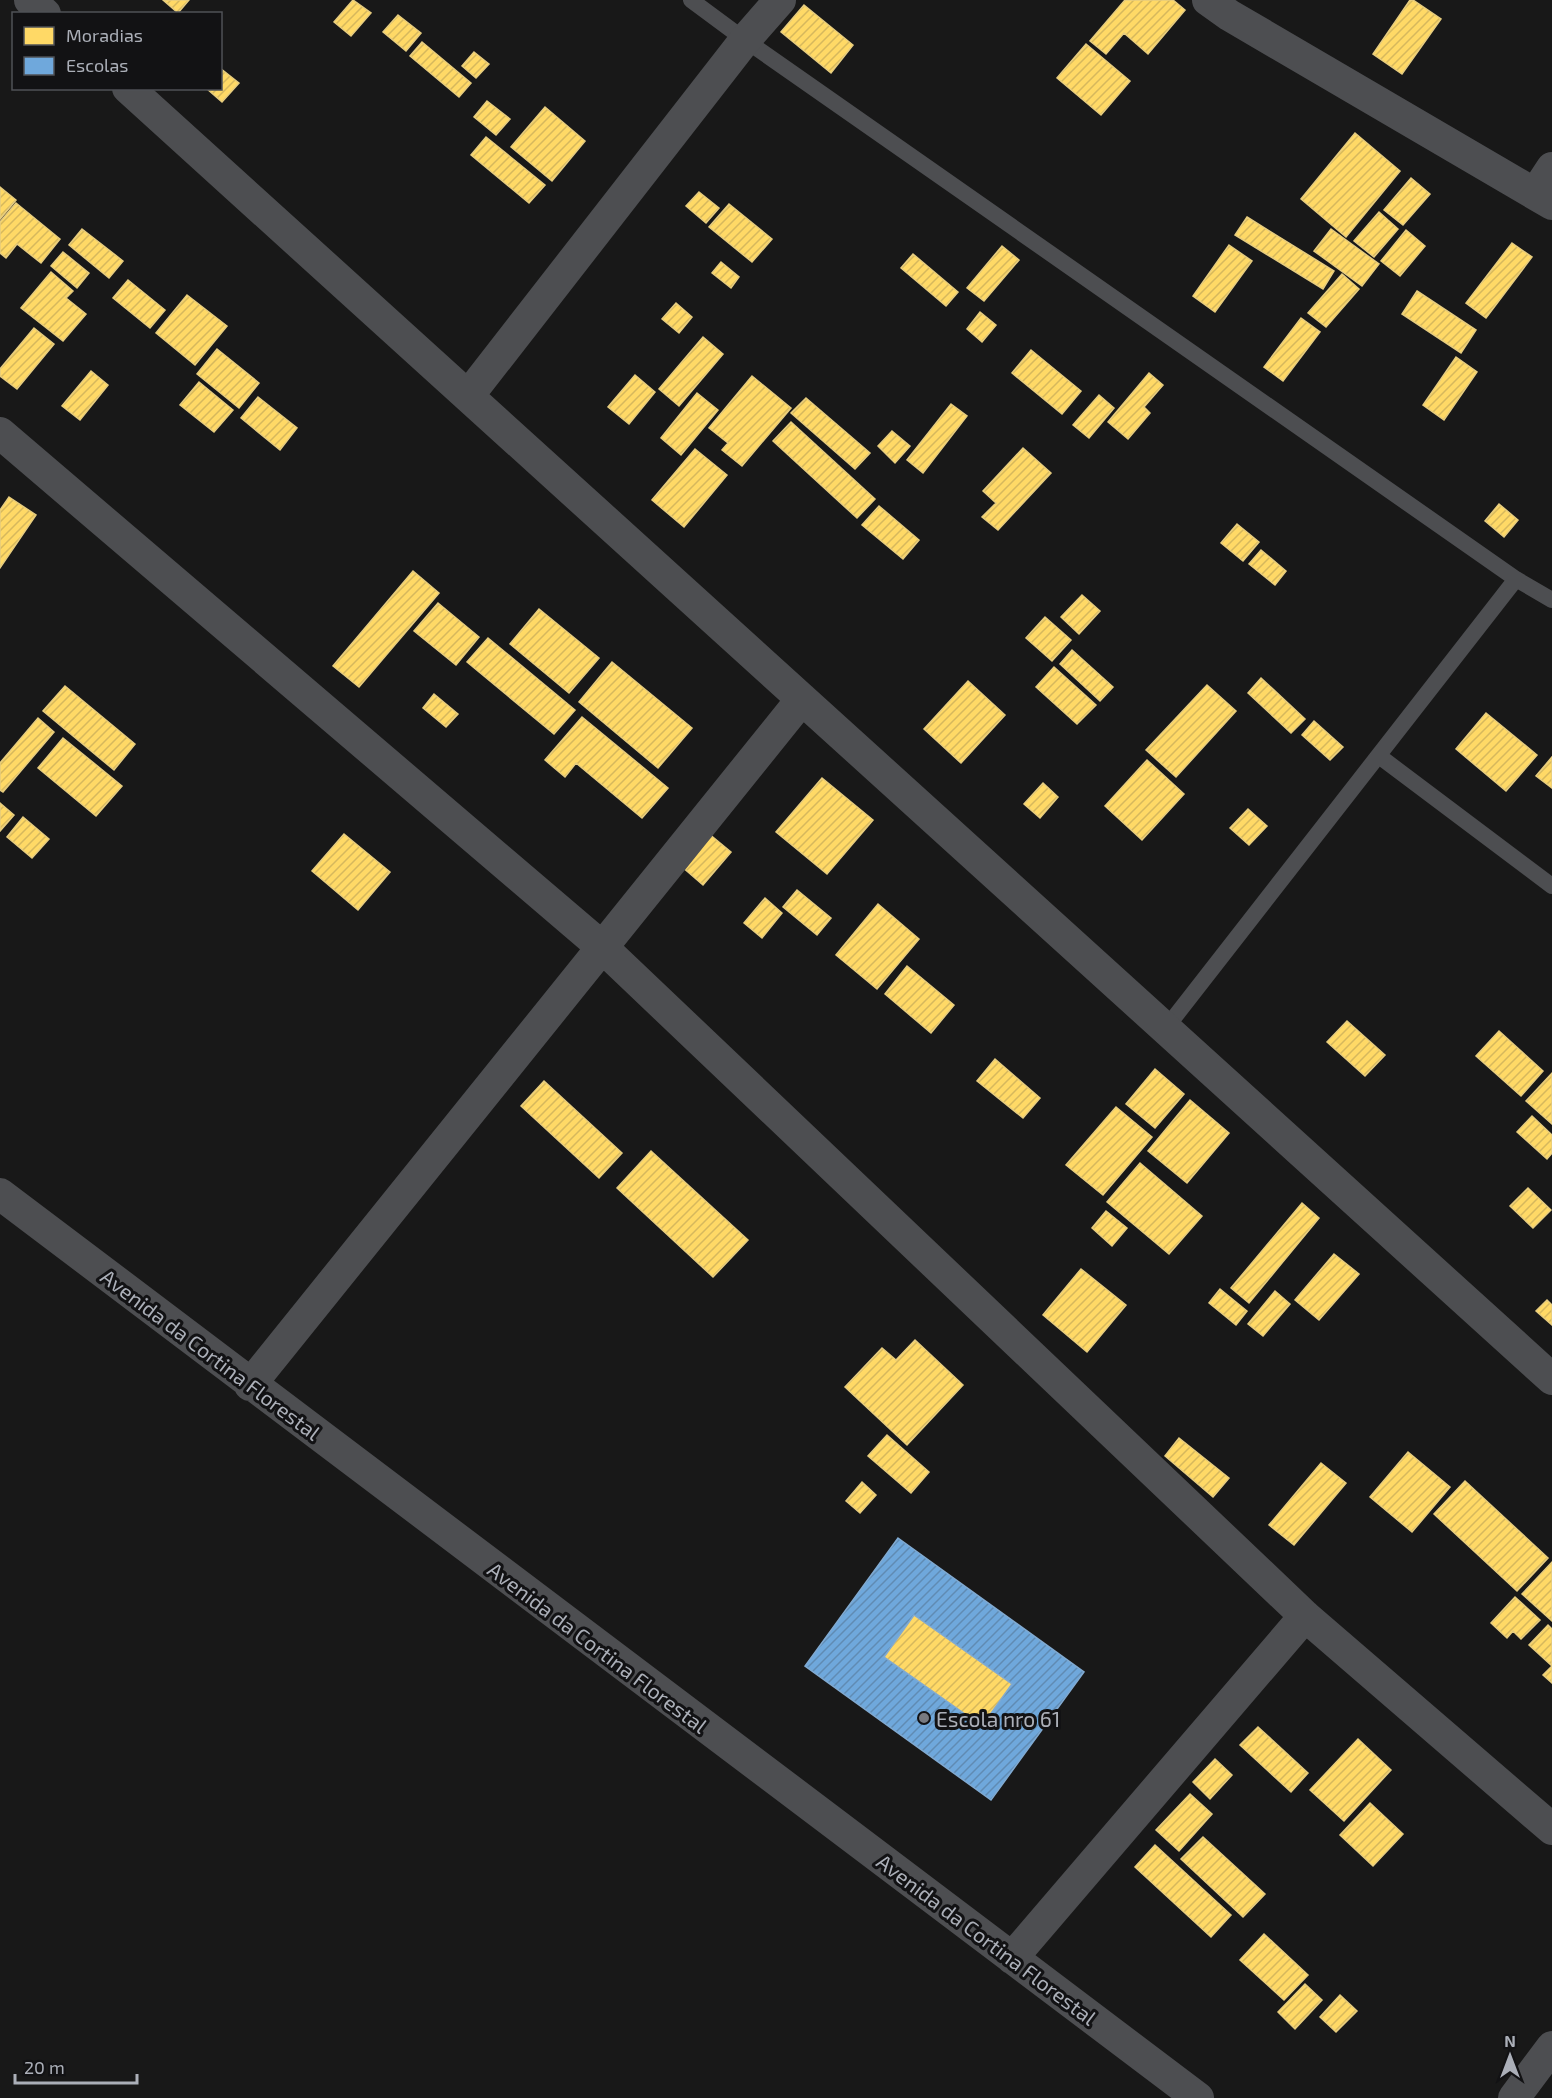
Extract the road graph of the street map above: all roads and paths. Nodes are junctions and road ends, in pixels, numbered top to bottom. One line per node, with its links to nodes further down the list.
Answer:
1 (30, 0): 5 (street)
2 (691, 0): 6 (lane)
3 (780, 0): 6 (street)
4 (1226, 5): 9 (street)
5 (43, 12)
6 (745, 40): 10 (street); 12 (lane)
7 (130, 90): 10 (street)
8 (1552, 168): 9 (street)
9 (1544, 199)
10 (468, 396): 14 (street)
11 (0, 433): 17 (street)
12 (1516, 579): 13 (lane); 15 (lane)
13 (1552, 600)
14 (802, 699): 17 (street); 18 (street)
15 (1379, 756): 16 (lane); 18 (lane)
16 (1552, 885)
17 (602, 947): 21 (street); 22 (street)
18 (1167, 1029): 20 (street)
19 (0, 1194): 21 (street, Avenida da Cortina Florestal)
20 (1552, 1379)
21 (250, 1384): 24 (street, Avenida da Cortina Florestal)
22 (1305, 1616): 23 (street); 24 (street)
23 (1552, 1829)
24 (1011, 1958): 26 (street, Avenida da Cortina Florestal)
25 (1552, 2047): 27 (street)
26 (1198, 2098)
27 (1514, 2098)

